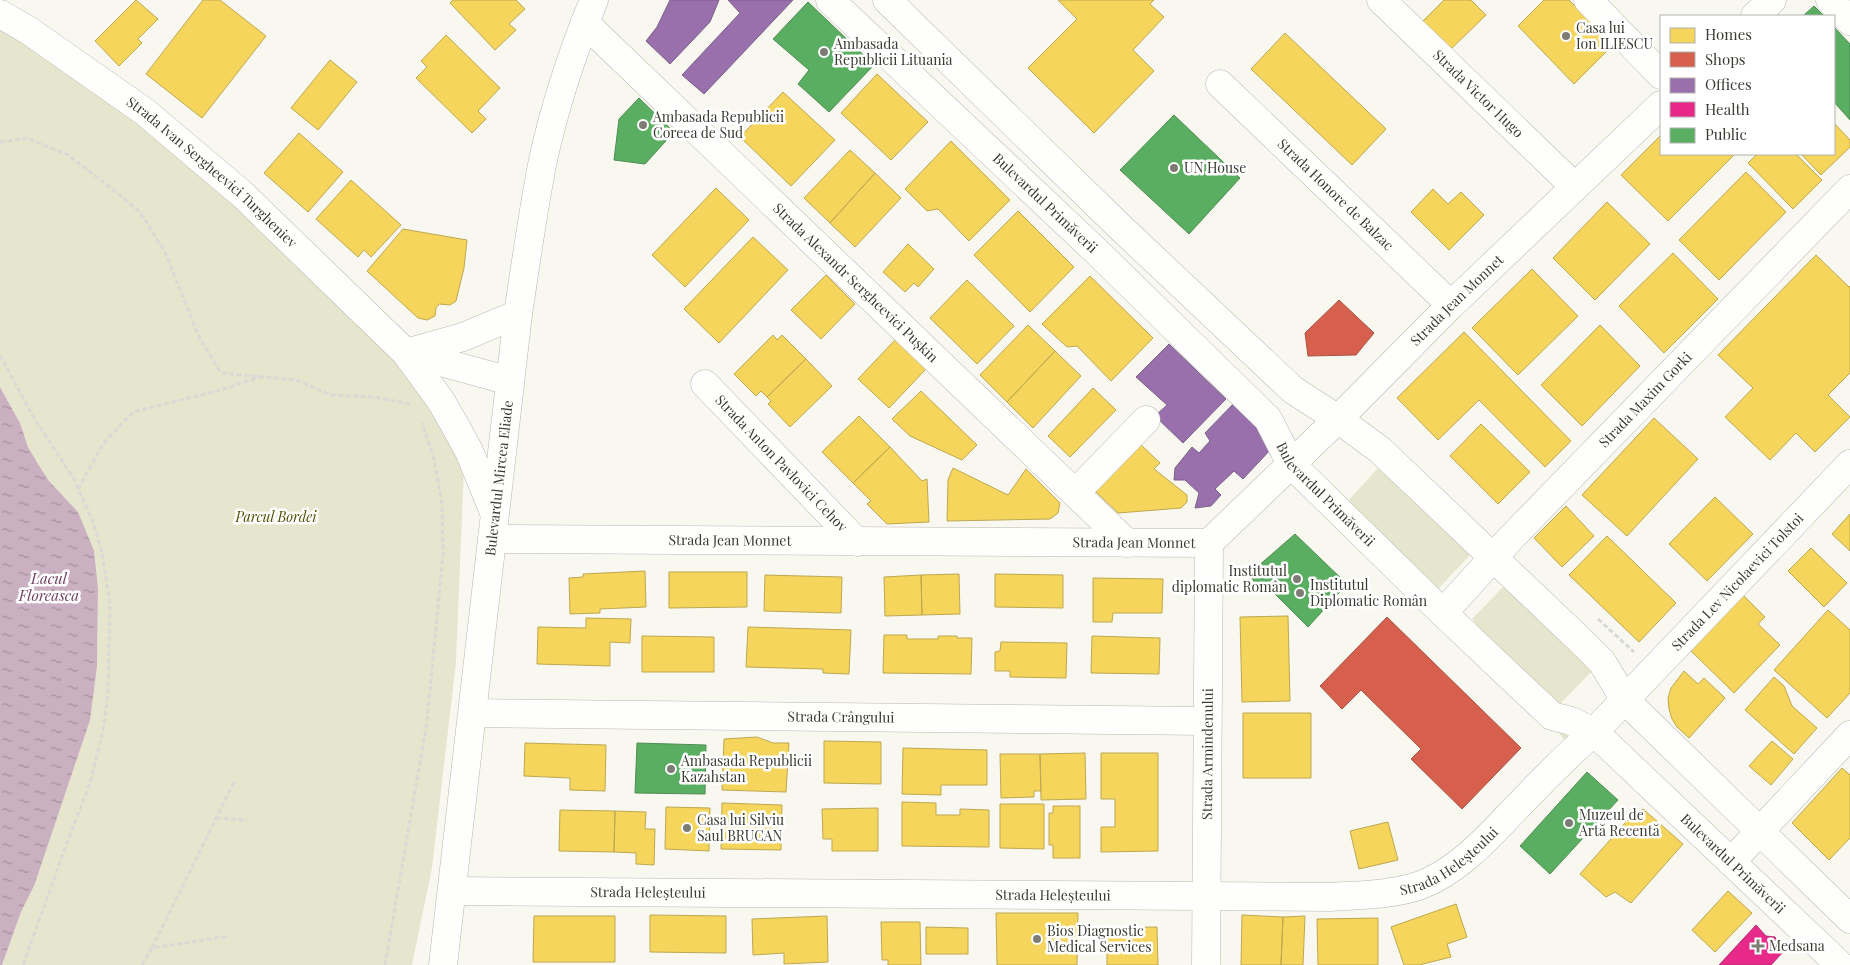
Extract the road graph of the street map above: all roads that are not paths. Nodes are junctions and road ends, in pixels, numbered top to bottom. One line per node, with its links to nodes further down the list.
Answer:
1 (830, 0): 11 (street, Bulevardul Primăverii)
2 (871, 0): 11 (street)
3 (887, 0): 18 (street)
4 (1381, 0): 16 (street, Strada Victor Hugo)
5 (1588, 0): 13 (street)
6 (1772, 0): 10 (street)
7 (1830, 0): 12 (street)
8 (589, 12): 21 (street, Bulevardul Mircea Eliade); 29 (street, Strada Alexandr Sergheevici Pușkin)
9 (0, 14): 22 (street, Strada Ivan Sergheevici Turgheniev)
10 (1756, 15)
11 (853, 21): 19 (street, Bulevardul Primăverii)
12 (1850, 21)
13 (1660, 73)
14 (1220, 84): 20 (street, Strada Honore de Balzac)
15 (1660, 106): 16 (street, Strada Jean Monnet)
16 (1575, 187): 20 (street, Strada Jean Monnet)
17 (1850, 189): 34 (street, Strada Maxim Gorki)
18 (1119, 226): 19 (street); 25 (street)
19 (1096, 251): 27 (street, Bulevardul Primăverii)
20 (1451, 306): 25 (street, Strada Jean Monnet)
21 (518, 314): 22 (street); 23 (street, Bulevardul Mircea Eliade)
22 (406, 353): 23 (street, Strada Ivan Sergheevici Turgheniev); 30 (street, Strada Ivan Sergheevici Turgheniev)
23 (510, 381): 30 (street, Bulevardul Mircea Eliade)
24 (705, 384): 31 (street, Strada Anton Pavlovici Cehov)
25 (1338, 419): 27 (street, Strada Jean Monnet); 34 (street)
26 (1146, 420): 29 (street)
27 (1291, 464): 33 (street, Strada Jean Monnet); 35 (street, Bulevardul Primăverii)
28 (1850, 464): 36 (street, Strada Lev Nicolaevici Tolstoi)
29 (1075, 493): 32 (street, Strada Alexandr Sergheevici Pușkin)
30 (493, 526): 31 (street, Strada Jean Monnet); 37 (street, Bulevardul Mircea Eliade)
31 (857, 542): 32 (street, Strada Jean Monnet)
32 (1128, 543): 33 (street, Strada Jean Monnet)
33 (1209, 543): 38 (street, Strada Armindenului)
34 (1493, 559): 35 (street, Strada Maxim Gorki); 36 (street)
35 (1443, 613): 39 (street, Bulevardul Primăverii)
36 (1625, 700): 39 (street, Strada Lev Nicolaevici Tolstoi); 41 (street)
37 (473, 713): 38 (street, Strada Crângului); 43 (street, Bulevardul Mircea Eliade)
38 (1207, 721): 44 (street, Strada Armindenului)
39 (1594, 732): 42 (street, Bulevardul Primăverii); 44 (street, Strada Heleșteului)
40 (1850, 735): 41 (street)
41 (1760, 832): 42 (street); 45 (street)
42 (1731, 862): 48 (street, Bulevardul Primăverii)
43 (452, 891): 44 (street, Strada Heleșteului); 46 (street, Bulevardul Mircea Eliade)
44 (1206, 896): 47 (street, Strada Armindenului)
45 (1850, 919)
46 (443, 965)
47 (1206, 965)
48 (1840, 965)

